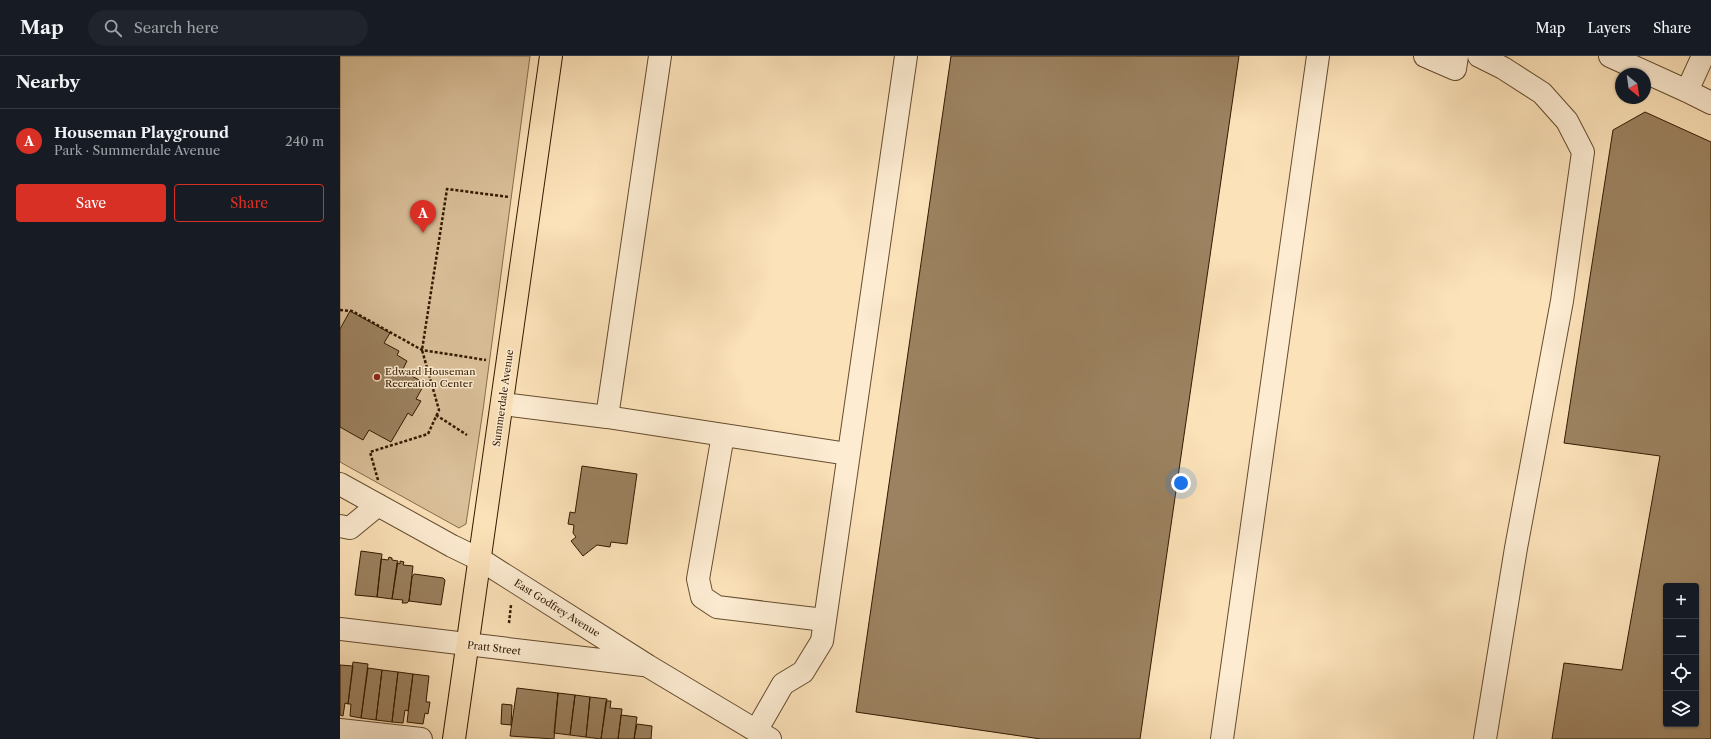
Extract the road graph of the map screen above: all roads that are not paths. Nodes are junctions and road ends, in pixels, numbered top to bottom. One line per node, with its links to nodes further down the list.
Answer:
1 (551, 56): 12 (main road, Summerdale Avenue)
2 (660, 56): 13 (street)
3 (906, 56): 15 (street)
4 (1318, 56): 28 (street)
5 (1425, 56): 6 (street)
6 (1457, 56)
7 (1479, 56): 29 (street)
8 (1610, 56): 10 (street)
9 (1703, 56): 10 (street)
10 (1687, 91): 11 (street)
11 (1711, 103)
12 (503, 404): 13 (street); 19 (main road, Summerdale Avenue)
13 (607, 417): 14 (street)
14 (723, 435): 15 (street); 20 (street)
15 (848, 454): 20 (street)
16 (340, 484): 17 (street, East Godfrey Avenue)
17 (382, 507): 18 (street); 19 (street, East Godfrey Avenue)
18 (340, 526)
19 (481, 560): 22 (main road, Summerdale Avenue); 23 (street, East Godfrey Avenue)
20 (824, 620): 25 (street)
21 (340, 629): 22 (street, Pratt Street)
22 (468, 645): 23 (street, Pratt Street); 27 (main road, Summerdale Avenue)
23 (648, 666): 25 (street, East Godfrey Avenue)
24 (340, 730): 26 (street)
25 (765, 737)
26 (421, 739)
27 (454, 739)
28 (1222, 739)
29 (1485, 739)

